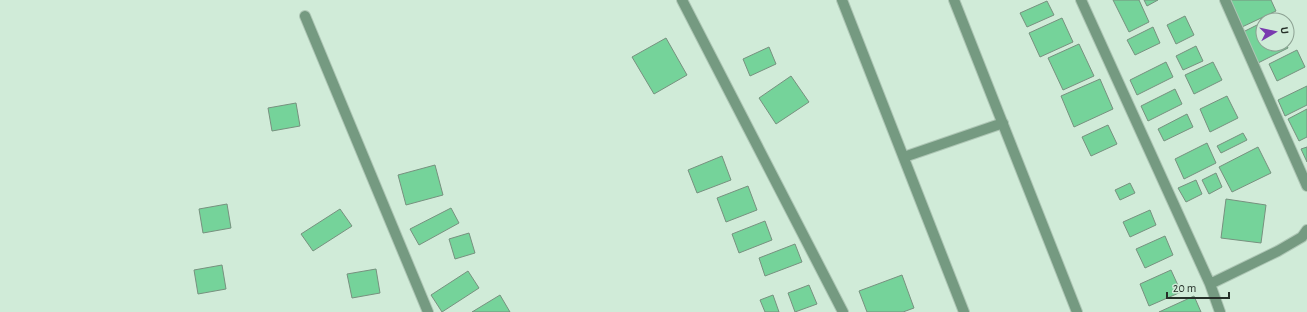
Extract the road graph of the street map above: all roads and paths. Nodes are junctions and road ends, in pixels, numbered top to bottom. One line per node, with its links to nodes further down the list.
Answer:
1 (682, 0): 13 (street)
2 (842, 0): 8 (street)
3 (954, 0): 7 (street)
4 (1081, 0): 11 (street)
5 (1225, 0): 9 (street)
6 (305, 16): 12 (street)
7 (1002, 123): 8 (street); 15 (street)
8 (904, 157): 14 (street)
9 (1307, 186)
10 (1307, 230): 11 (street)
11 (1210, 284): 16 (street)
12 (428, 312)
13 (843, 312)
14 (964, 312)
15 (1077, 312)
16 (1220, 312)

